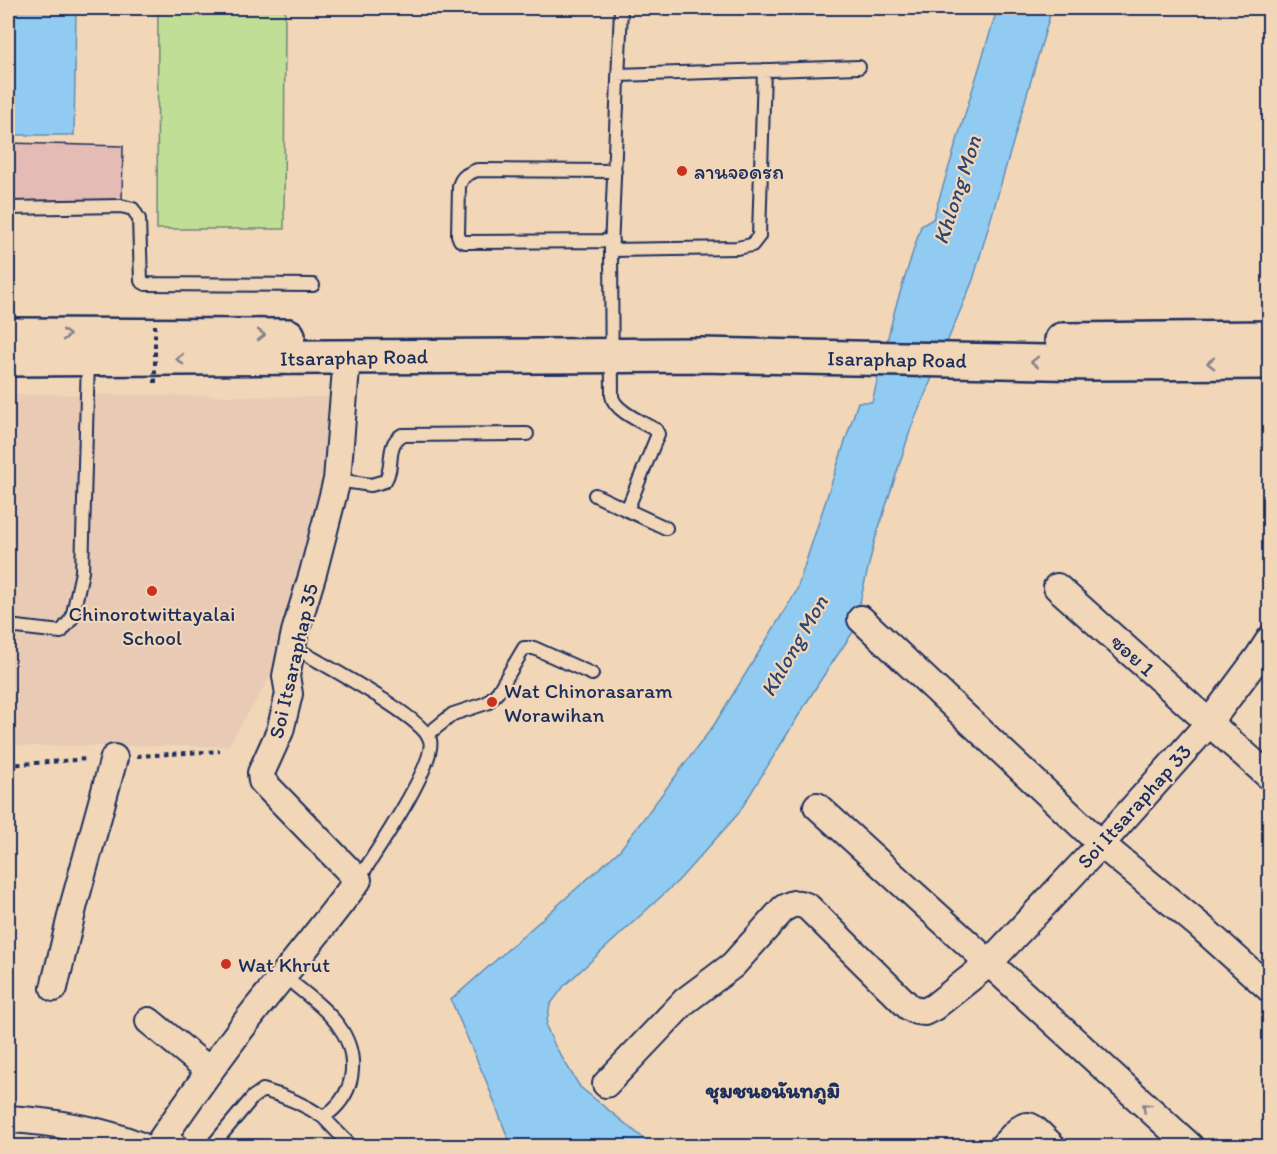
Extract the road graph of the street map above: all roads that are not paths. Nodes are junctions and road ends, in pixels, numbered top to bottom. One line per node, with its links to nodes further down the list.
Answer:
1 (621, 8): 4 (lane)
2 (859, 67): 3 (lane)
3 (764, 70): 4 (lane); 7 (lane)
4 (618, 75): 5 (lane)
5 (615, 171): 7 (lane); 7 (lane)
6 (8, 208): 8 (lane)
7 (611, 246): 11 (lane)
8 (313, 285)
9 (8, 335): 11 (main road, one-way to 11)
10 (1269, 338): 13 (main road)
11 (611, 346): 12 (main road, Itsaraphap Road); 14 (main road, Itsaraphap Road); 21 (lane)
12 (702, 346): 13 (main road, Isaraphap Road)
13 (1094, 352): 17 (main road, one-way to 13)
14 (347, 357): 16 (main road, Itsaraphap Road, one-way to 16); 19 (street, Soi Itsaraphap 35)
15 (8, 359): 16 (main road, Itsaraphap Road)
16 (88, 360): 25 (lane)
17 (1269, 362)
18 (527, 434): 19 (lane)
19 (337, 480): 27 (street, Soi Itsaraphap 35)
20 (596, 495): 21 (lane)
21 (627, 510): 22 (lane)
22 (666, 528)
23 (1057, 587): 29 (street, ซอย 1)
24 (861, 619): 34 (street)
25 (8, 626)
26 (1269, 639): 29 (street, Soi Itsaraphap 33)
27 (294, 642): 30 (lane); 35 (street, Soi Itsaraphap 35)
28 (592, 674): 30 (lane)
29 (1209, 723): 32 (street, ซอย 1); 34 (street, Soi Itsaraphap 33)
30 (428, 735): 35 (lane)
31 (114, 758): 38 (street)
32 (1269, 777)
33 (817, 806): 36 (street)
34 (1101, 844): 36 (street, Soi Itsaraphap 33); 39 (street)
35 (358, 880): 37 (street)
36 (988, 964): 42 (street, Soi Itsaraphap 33); 51 (street, one-way to 36)
37 (284, 976): 41 (street); 43 (lane)
38 (54, 988)
39 (1269, 989)
40 (149, 1021): 41 (street)
41 (210, 1071): 45 (street)
42 (606, 1084)
43 (323, 1117): 47 (lane); 48 (lane)
44 (8, 1119): 46 (street)
45 (169, 1141)
46 (141, 1146)
47 (212, 1146)
48 (351, 1146)
49 (1003, 1146): 50 (street)
50 (1052, 1146)
51 (1190, 1146)

